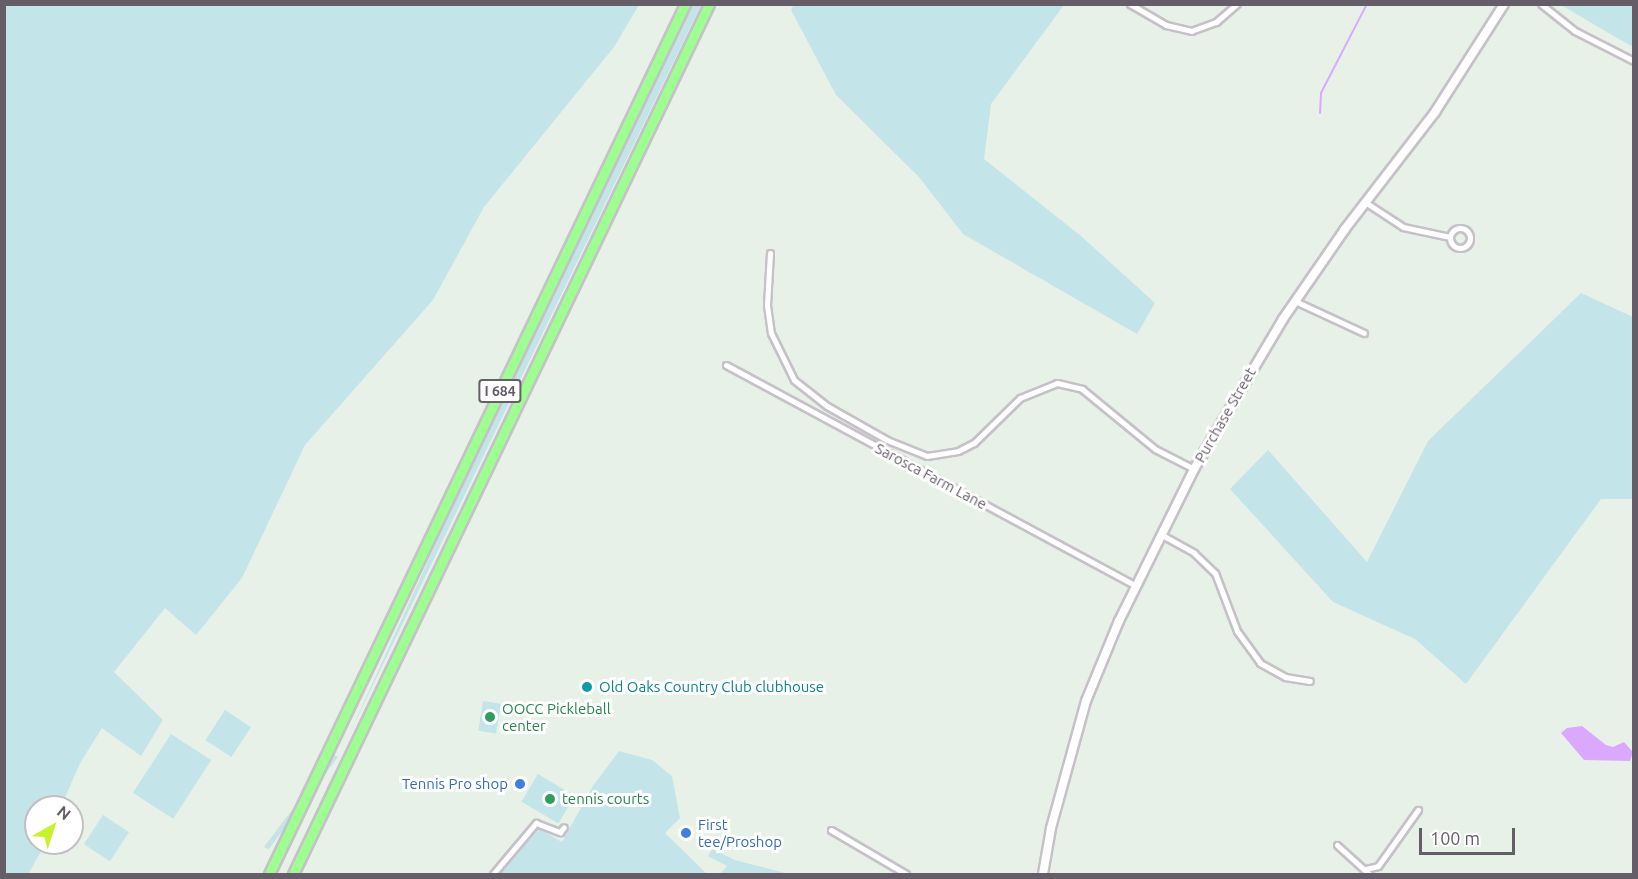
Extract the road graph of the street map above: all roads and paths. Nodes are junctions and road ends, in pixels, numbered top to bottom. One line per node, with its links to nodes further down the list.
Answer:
1 (685, 4): 23 (highway, I 684)
2 (709, 4): 24 (highway, I 684)
3 (1130, 4): 4 (street)
4 (1237, 4)
5 (1504, 4): 8 (main road, Purchase Street)
6 (1541, 4): 7 (street)
7 (1634, 62)
8 (1365, 202): 9 (street); 11 (main road, Purchase Street)
9 (1450, 237)
10 (770, 253): 14 (street)
11 (1295, 301): 12 (street); 14 (main road, Purchase Street)
12 (1364, 333)
13 (726, 366): 16 (street, Sarosca Farm Lane)
14 (1194, 469): 15 (main road, Purchase Street)
15 (1162, 535): 16 (main road, Purchase Street); 17 (street)
16 (1136, 586): 27 (main road, Purchase Street)
17 (1310, 681)
18 (1418, 810): 22 (street)
19 (564, 827): 25 (street)
20 (831, 830): 26 (street)
21 (1337, 845): 22 (street)
22 (1367, 872)
23 (269, 874)
24 (293, 874)
25 (493, 874)
26 (906, 874)
27 (1042, 874)

